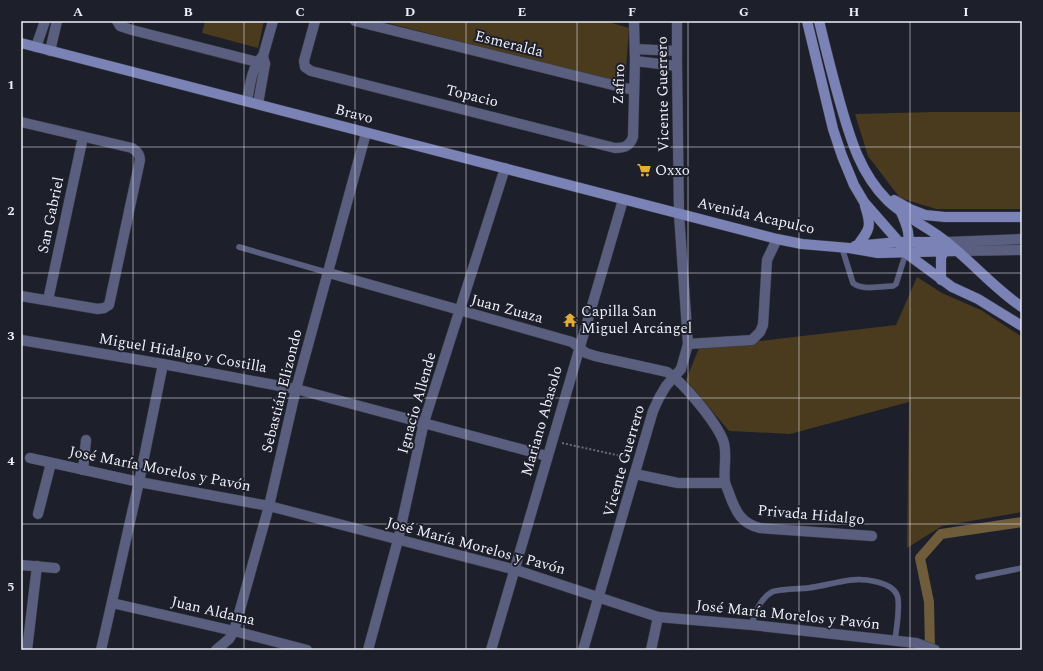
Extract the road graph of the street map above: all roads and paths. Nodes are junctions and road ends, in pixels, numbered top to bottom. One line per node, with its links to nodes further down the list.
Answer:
1 (45, 21): 12 (street)
2 (57, 21): 14 (street)
3 (117, 21): 16 (street)
4 (273, 21): 16 (street)
5 (315, 21): 25 (street, Topacio)
6 (355, 21): 19 (street, Esmeralda)
7 (634, 21): 13 (street, Zafiro)
8 (677, 21): 15 (street, Vicente Guerrero)
9 (807, 21): 29 (main road)
10 (819, 21): 27 (main road)
11 (21, 43): 12 (main road, Bravo)
12 (36, 47): 14 (main road, Bravo)
13 (635, 49): 15 (street); 17 (street, Zafiro)
14 (50, 51): 20 (main road, Bravo)
15 (676, 51): 18 (street, Vicente Guerrero)
16 (262, 60): 20 (street); 21 (street)
17 (635, 61): 18 (street); 19 (street, Zafiro)
18 (677, 66): 31 (street, Vicente Guerrero)
19 (633, 90): 25 (street, Zafiro)
20 (247, 101): 21 (main road, Bravo)
21 (258, 104): 23 (main road, Bravo)
22 (22, 125): 24 (street)
23 (366, 133): 26 (main road, Bravo); 41 (street, Sebastián Elizondo)
24 (83, 137): 44 (street, San Gabriel); 44 (street)
25 (626, 146)
26 (505, 168): 28 (main road, Bravo); 46 (street, Ignacio Allende)
27 (870, 181): 30 (main road); 32 (main road)
28 (623, 200): 31 (main road, Bravo); 50 (street, Mariano Abasolo)
29 (864, 202): 37 (main road); 38 (main road)
30 (901, 212): 35 (main road); 38 (main road)
31 (680, 214): 33 (main road, Avenida Acapulco); 49 (street, Vicente Guerrero)
32 (1022, 218)
33 (776, 239): 37 (main road, Avenida Acapulco); 49 (street)
34 (1022, 239): 35 (street)
35 (945, 246): 38 (main road); 40 (main road); 42 (main road)
36 (239, 247): 41 (lane)
37 (849, 247): 38 (main road, Avenida Acapulco); 38 (main road, Avenida Acapulco); 38 (lane)
38 (904, 249): 42 (main road)
39 (1022, 250): 40 (street)
40 (957, 251): 45 (main road)
41 (329, 273): 46 (street, Juan Zuaza); 53 (street, Sebastián Elizondo)
42 (941, 280): 47 (main road)
43 (21, 296): 44 (street)
44 (48, 300)
45 (1022, 308)
46 (460, 312): 50 (street, Juan Zuaza); 54 (street, Ignacio Allende)
47 (1022, 326)
48 (21, 340): 51 (street, Miguel Hidalgo y Costilla)
49 (688, 344): 52 (street, Vicente Guerrero)
50 (579, 348): 52 (street, Juan Zuaza); 56 (street, Mariano Abasolo)
51 (163, 364): 53 (street, Miguel Hidalgo y Costilla); 63 (street)
52 (675, 377): 59 (street, Vicente Guerrero); 64 (street)
53 (296, 389): 54 (street, Miguel Hidalgo y Costilla); 65 (street, Sebastián Elizondo)
54 (424, 422): 57 (street, Miguel Hidalgo y Costilla); 68 (street, Ignacio Allende)
55 (86, 440): 61 (street)
56 (553, 442): 57 (street, Mariano Abasolo); 59 (path)
57 (547, 456): 73 (street, Mariano Abasolo)
58 (30, 458): 60 (street, José María Morelos y Pavón)
59 (639, 460): 62 (street, Vicente Guerrero)
60 (51, 462): 61 (street, José María Morelos y Pavón); 66 (street)
61 (83, 470): 63 (street, José María Morelos y Pavón)
62 (635, 474): 64 (street); 75 (street, Vicente Guerrero)
63 (139, 482): 65 (street, José María Morelos y Pavón); 76 (street)
64 (725, 483): 67 (street, Privada Hidalgo)
65 (269, 506): 68 (street, José María Morelos y Pavón); 79 (street, Sebastián Elizondo)
66 (38, 514)
67 (872, 536)
68 (398, 540): 73 (street, José María Morelos y Pavón); 86 (street, Ignacio Allende)
69 (21, 565): 70 (street)
70 (37, 566): 71 (street); 81 (street)
71 (55, 568)
72 (1022, 568): 74 (lane)
73 (516, 570): 75 (street, José María Morelos y Pavón); 87 (street, Mariano Abasolo)
74 (978, 577)
75 (600, 597): 77 (street, José María Morelos y Pavón); 88 (street, Vicente Guerrero)
76 (112, 603): 79 (street, Juan Aldama); 82 (street)
77 (658, 617): 78 (street, José María Morelos y Pavón); 89 (street)
78 (752, 625): 80 (street, José María Morelos y Pavón); 80 (lane)
79 (232, 635): 83 (street); 84 (street); 85 (street, Juan Aldama)
80 (895, 641): 90 (street, José María Morelos y Pavón)
81 (27, 650)
82 (101, 650)
83 (216, 650)
84 (230, 650)
85 (307, 650)
86 (368, 650)
87 (491, 650)
88 (583, 650)
89 (651, 650)
90 (935, 650)

